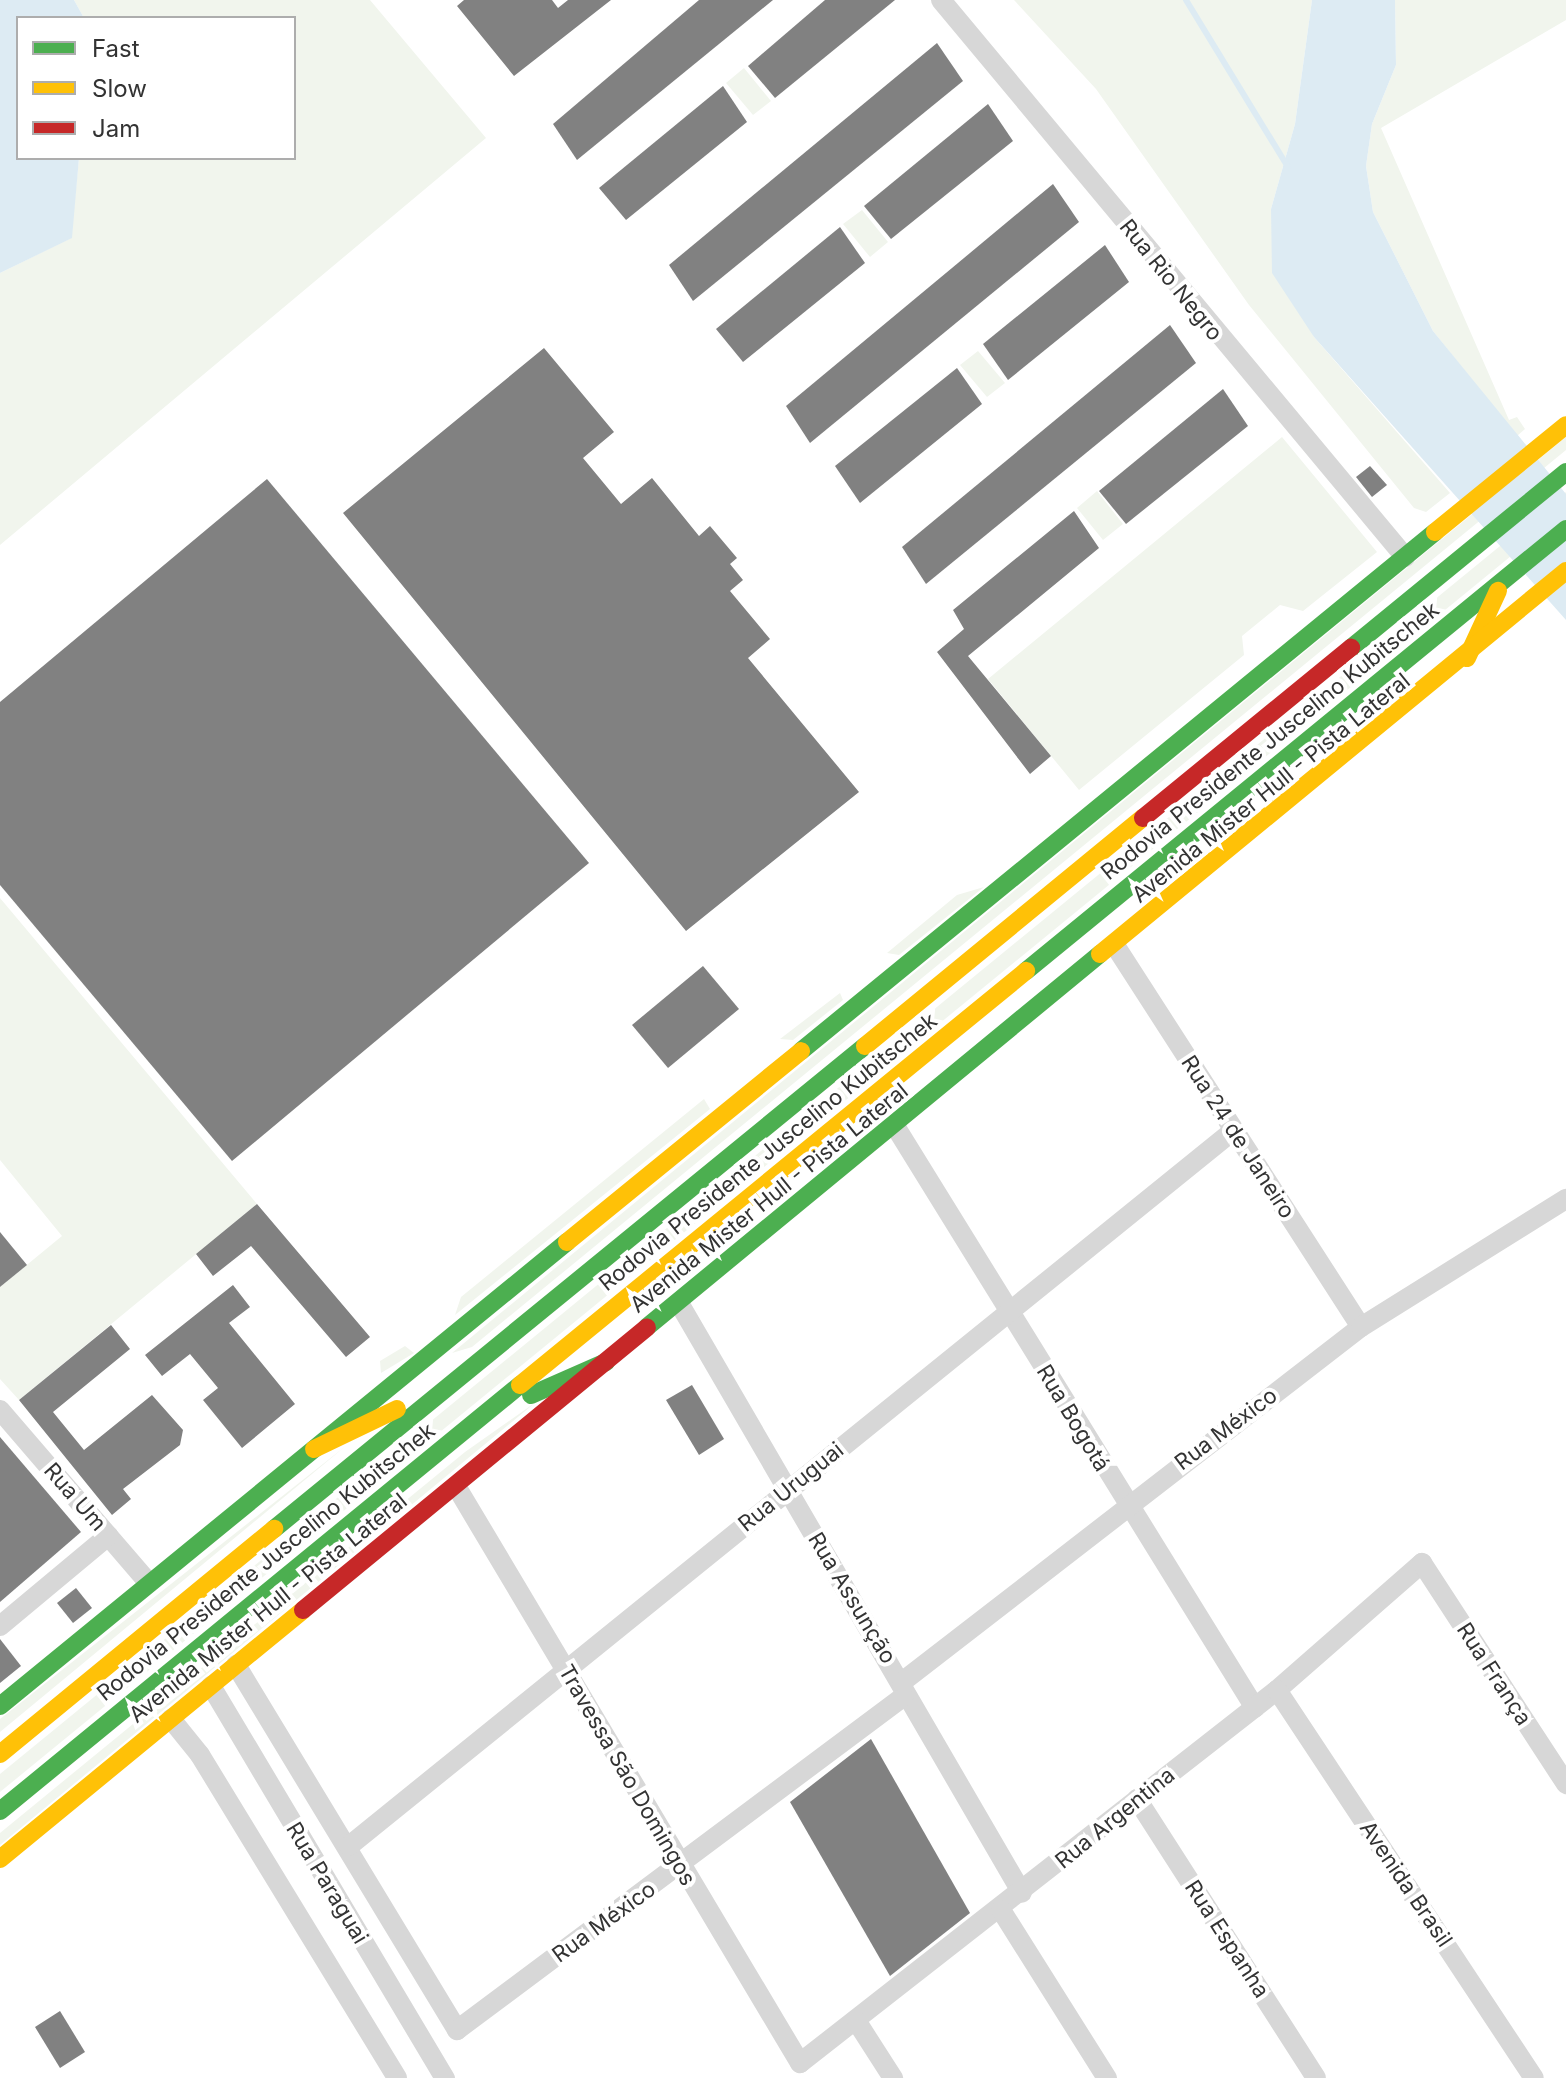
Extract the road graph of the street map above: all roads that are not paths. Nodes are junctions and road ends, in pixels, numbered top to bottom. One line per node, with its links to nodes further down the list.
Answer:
1 (941, 0): 5 (street, Rua Rio Negro)
2 (1566, 425): 5 (main road)
3 (1566, 472): 17 (main road, Rodovia Presidente Juscelino Kubitschek)
4 (1566, 529): 7 (main road, Rodovia Presidente Juscelino Kubitschek)
5 (1405, 557): 20 (main road)
6 (1566, 571): 8 (main road, Avenida Mister Hull - Pista Lateral)
7 (1502, 582): 8 (main road); 19 (main road, Rodovia Presidente Juscelino Kubitschek)
8 (1467, 658): 9 (main road, Avenida Mister Hull - Pista Lateral)
9 (1116, 947): 10 (main road, Avenida Mister Hull - Pista Lateral); 11 (street, Rua 24 de Janeiro)
10 (895, 1126): 13 (main road, Avenida Mister Hull - Pista Lateral); 14 (street, Rua Bogotá)
11 (1234, 1130): 14 (street, Rua Uruguai); 15 (street, Rua 24 de Janeiro)
12 (1566, 1199): 15 (street, Rua México)
13 (679, 1303): 16 (main road, Avenida Mister Hull - Pista Lateral); 22 (street, Rua Assunção)
14 (1009, 1310): 22 (street, Rua Uruguai); 23 (street, Rua Bogotá)
15 (1361, 1327): 23 (street, Rua México)
16 (606, 1362): 19 (main road); 21 (main road, Avenida Mister Hull - Pista Lateral)
17 (457, 1379): 20 (main road); 36 (main road, Rodovia Presidente Juscelino Kubitschek)
18 (0, 1410): 24 (street, Rua Um)
19 (472, 1425): 39 (main road, Rodovia Presidente Juscelino Kubitschek)
20 (314, 1449): 26 (main road)
21 (456, 1486): 28 (main road, Avenida Mister Hull - Pista Lateral); 29 (street, Travessa São Domingos)
22 (788, 1490): 29 (street, Rua Uruguai); 31 (street, Rua Assunção)
23 (1125, 1506): 31 (street, Rua México); 34 (street, Rua Bogotá)
24 (108, 1536): 26 (street, Rua Um); 27 (street)
25 (1422, 1563): 32 (street, Rua Argentina); 37 (street, Rua França)
26 (149, 1583): 33 (main road)
27 (0, 1626)
28 (236, 1665): 30 (main road, Avenida Mister Hull - Pista Lateral); 40 (street)
29 (566, 1669): 40 (street, Rua Uruguai); 42 (street, Travessa São Domingos)
30 (211, 1686): 35 (main road, Avenida Mister Hull - Pista Lateral); 48 (street, Rua Paraguai)
31 (903, 1689): 42 (street, Rua México); 43 (street, Rua Assunção)
32 (1277, 1690): 34 (street, Rua Argentina); 52 (street, Avenida Brasil)
33 (0, 1706)
34 (1255, 1708): 38 (street, Rua Argentina)
35 (171, 1719): 41 (main road, Avenida Mister Hull - Pista Lateral); 47 (street, Rua Paraguai)
36 (0, 1754)
37 (1566, 1784)
38 (1137, 1799): 43 (street, Rua Argentina); 51 (street, Rua Espanha)
39 (0, 1811)
40 (349, 1846): 42 (street, Rua México)
41 (0, 1859)
42 (680, 1866): 46 (street, Travessa São Domingos)
43 (1022, 1893): 44 (street, Rua Argentina)
44 (1001, 1910): 45 (street, Rua Argentina); 50 (street)
45 (857, 2022): 46 (street, Rua Argentina); 49 (street)
46 (800, 2063)
47 (397, 2078)
48 (445, 2078)
49 (893, 2078)
50 (1107, 2078)
51 (1316, 2078)
52 (1534, 2078)

